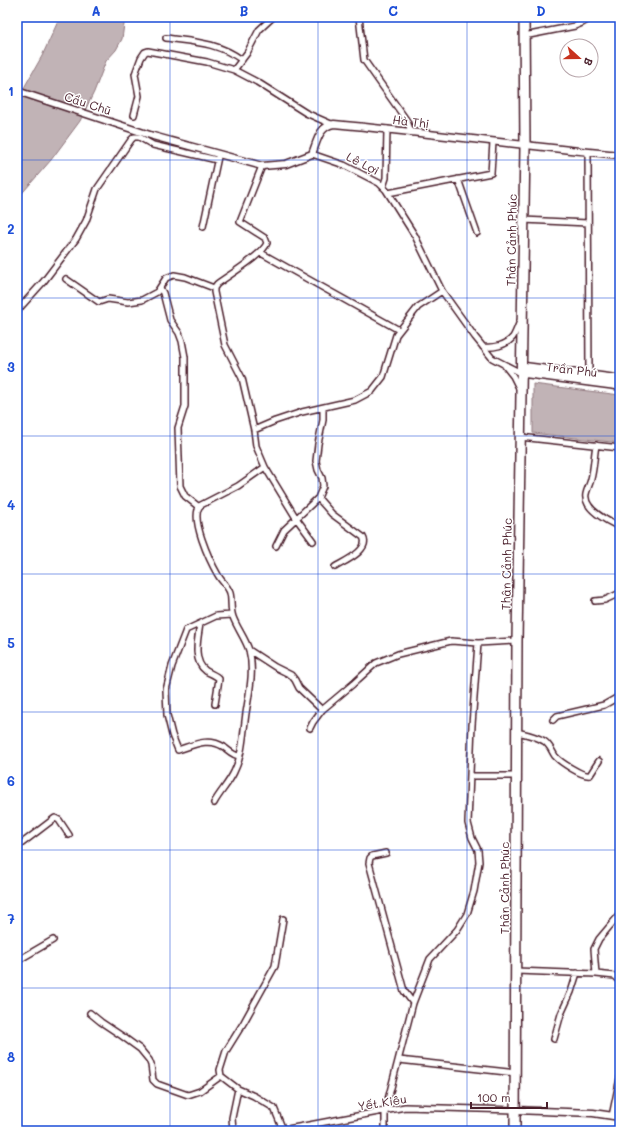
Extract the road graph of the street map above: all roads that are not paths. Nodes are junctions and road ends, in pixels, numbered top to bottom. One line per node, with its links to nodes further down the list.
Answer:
1 (273, 17): 7 (street)
2 (359, 17): 13 (street)
3 (524, 17): 5 (highway, Thân Cảnh Phúc)
4 (592, 17): 5 (street)
5 (524, 36): 15 (highway, Thân Cảnh Phúc)
6 (166, 38): 7 (street)
7 (242, 60): 8 (street)
8 (234, 70): 10 (street); 11 (street)
9 (17, 91): 19 (street, Cầu Chũ)
10 (134, 115)
11 (331, 124): 12 (street, Hà Thị); 17 (street)
12 (387, 129): 13 (street, Hà Thị); 22 (street)
13 (411, 132): 14 (street, Hà Thị)
14 (493, 142): 15 (street, Hà Thị); 21 (street)
15 (525, 146): 16 (street, Hà Thị); 24 (highway, Thân Cảnh Phúc)
16 (588, 152): 18 (street, Hà Thị); 25 (street)
17 (312, 154): 20 (street); 22 (street, Lê Lợi)
18 (620, 155)
19 (218, 157): 20 (street); 26 (street); 33 (street)
20 (262, 166): 28 (street)
21 (458, 179): 23 (street); 27 (street)
22 (383, 187): 23 (street, Lê Lợi)
23 (388, 193): 32 (street, Lê Lợi)
24 (523, 220): 25 (street); 34 (highway, Thân Cảnh Phúc)
25 (588, 223): 39 (street)
26 (203, 227)
27 (476, 233)
28 (261, 253): 31 (street); 35 (street)
29 (66, 279): 30 (street)
30 (160, 288): 31 (street); 50 (street)
31 (214, 288): 44 (street)
32 (442, 291): 35 (street); 36 (street, Lê Lợi)
33 (17, 311)
34 (522, 319): 36 (street); 38 (highway, Thân Cảnh Phúc)
35 (400, 330): 43 (street)
36 (483, 347): 37 (street, Lê Lợi)
37 (505, 365): 38 (street); 42 (street)
38 (521, 369): 39 (main road, Trần Phú); 42 (highway, Thân Cảnh Phúc)
39 (589, 379): 40 (main road, Trần Phú); 41 (main road, Trần Phú)
40 (620, 379)
41 (620, 386)
42 (521, 392): 45 (highway, Thân Cảnh Phúc)
43 (323, 408): 44 (street); 49 (street)
44 (254, 430): 48 (street)
45 (520, 437): 46 (street); 60 (highway, Thân Cảnh Phúc)
46 (596, 445): 47 (street); 52 (street)
47 (620, 448)
48 (265, 467): 50 (street); 51 (street)
49 (318, 498): 51 (street); 55 (street)
50 (199, 507): 58 (street)
51 (296, 518): 53 (street); 54 (street)
52 (620, 527)
53 (313, 540)
54 (276, 546)
55 (335, 567)
56 (620, 593): 57 (street)
57 (595, 601)
58 (232, 615): 59 (street); 62 (street)
59 (200, 624): 64 (street); 69 (street)
60 (517, 641): 61 (street); 68 (highway, Thân Cảnh Phúc)
61 (478, 643): 65 (street); 71 (street)
62 (249, 650): 65 (street); 69 (street)
63 (620, 696): 66 (street)
64 (215, 704)
65 (322, 710): 67 (street)
66 (553, 720)
67 (310, 728)
68 (517, 732): 70 (street); 72 (highway, Thân Cảnh Phúc)
69 (240, 756): 73 (street)
70 (599, 761)
71 (470, 776): 72 (street); 85 (street)
72 (517, 776): 81 (highway, Thân Cảnh Phúc)
73 (214, 803)
74 (70, 835): 75 (street)
75 (17, 847)
76 (386, 853): 85 (street)
77 (620, 914): 83 (street)
78 (283, 919): 90 (street)
79 (53, 940): 80 (street)
80 (17, 961)
81 (516, 971): 82 (street); 89 (highway, Thân Cảnh Phúc)
82 (577, 973): 83 (street); 87 (street)
83 (596, 974): 84 (street)
84 (620, 980)
85 (412, 1003): 88 (street)
86 (90, 1013): 90 (street)
87 (554, 1039)
88 (399, 1060): 89 (street); 94 (street)
89 (516, 1073): 93 (highway, Thân Cảnh Phúc)
90 (221, 1076): 92 (street)
91 (620, 1078): 95 (street)
92 (238, 1090): 97 (street); 98 (street)
93 (515, 1110): 94 (street, Yết Kiêu); 95 (street); 100 (highway, Thân Cảnh Phúc)
94 (385, 1111): 98 (street, Yết Kiêu); 99 (street)
95 (612, 1116): 96 (street)
96 (620, 1117)
97 (233, 1131)
98 (280, 1131)
99 (385, 1131)
100 (515, 1131)

